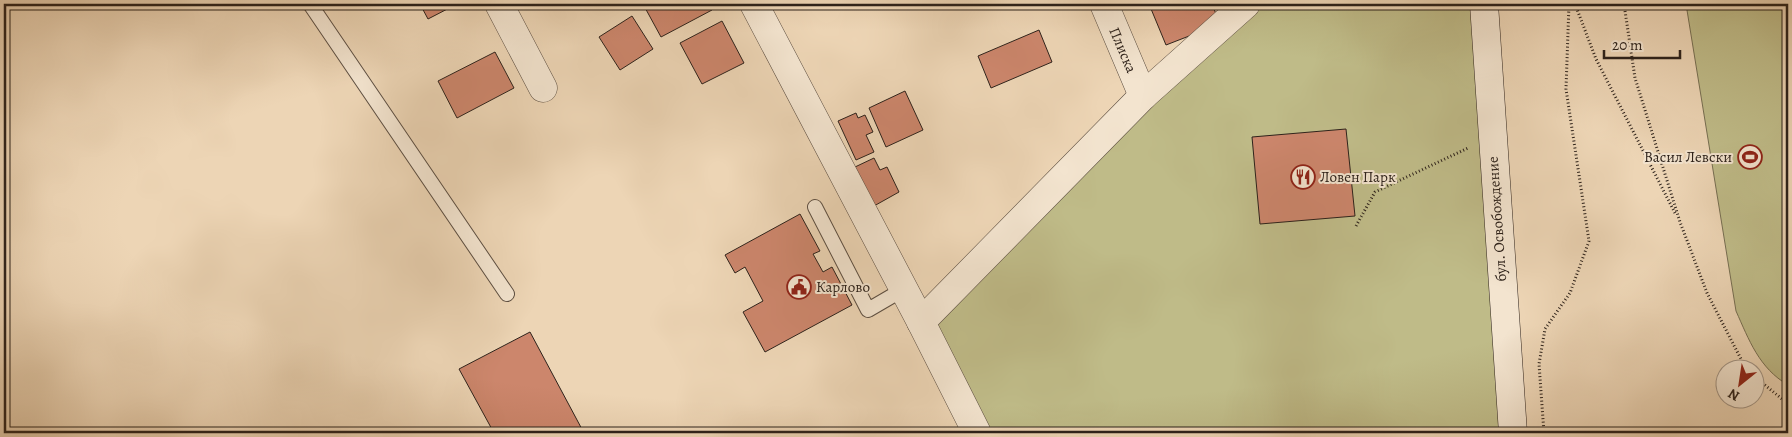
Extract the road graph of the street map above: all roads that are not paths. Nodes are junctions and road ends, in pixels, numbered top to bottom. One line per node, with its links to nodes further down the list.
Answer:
1 (310, 4): 11 (lane)
2 (499, 4): 7 (street)
3 (754, 4): 10 (street)
4 (1104, 4): 8 (street, Плиска)
5 (1484, 4): 14 (street, бул. Освобождение)
6 (1232, 9): 8 (street)
7 (543, 88)
8 (1143, 96): 12 (street)
9 (815, 207): 10 (lane)
10 (904, 289): 12 (street)
11 (507, 294)
12 (921, 322): 13 (street)
13 (977, 433)
14 (1513, 433)

